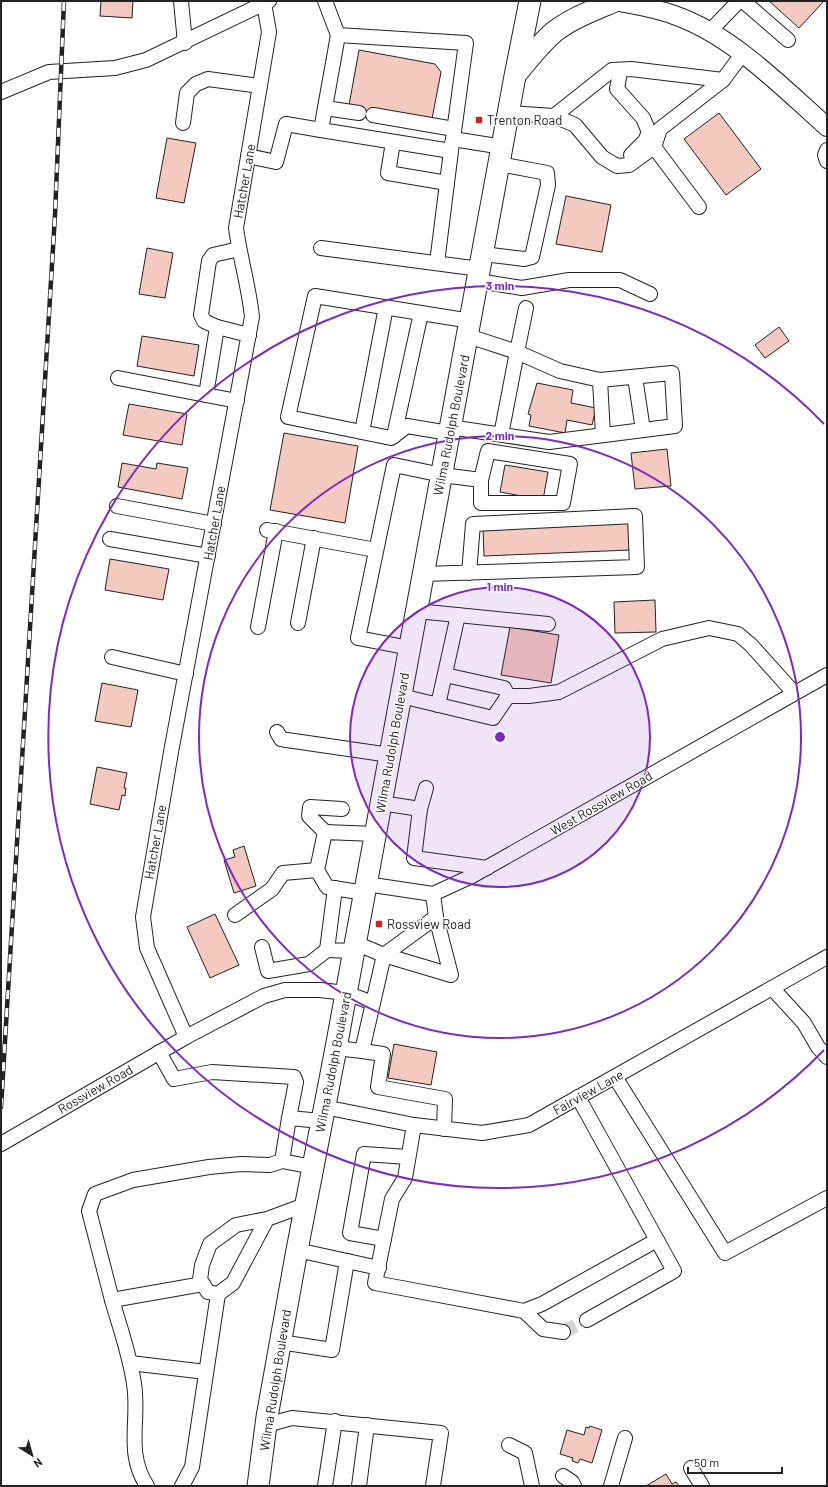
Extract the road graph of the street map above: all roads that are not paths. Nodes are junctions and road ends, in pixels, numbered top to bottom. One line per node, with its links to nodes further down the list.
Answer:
1 (181, 1): 10 (street)
2 (325, 1): 8 (street)
3 (530, 1): 13 (highway, Wilma Rudolph Boulevard)
4 (615, 1): 7 (main road); 13 (highway)
5 (267, 2): 10 (street); 15 (street, Hatcher Lane)
6 (747, 3): 7 (street); 9 (street)
7 (709, 32): 11 (main road)
8 (338, 35): 17 (street); 26 (street)
9 (788, 40)
10 (184, 43): 16 (street)
11 (743, 53): 14 (street); 23 (main road)
12 (615, 74): 14 (street); 21 (street); 24 (street); 32 (street)
13 (515, 76): 19 (highway, Wilma Rudolph Boulevard)
14 (723, 80): 24 (street)
15 (260, 86): 22 (street); 30 (street, Hatcher Lane)
16 (1, 92)
17 (324, 108): 18 (street); 25 (street)
18 (359, 113)
19 (509, 113): 21 (street); 31 (highway, Wilma Rudolph Boulevard)
20 (374, 115): 26 (street)
21 (554, 116): 32 (street)
22 (183, 123)
23 (827, 126)
24 (660, 129): 28 (street)
25 (320, 130): 27 (street); 30 (street)
26 (452, 140): 27 (street); 31 (street); 34 (street)
27 (393, 142): 34 (street)
28 (654, 147): 32 (street); 35 (street)
29 (827, 150): 33 (street)
30 (248, 156): 37 (street, Hatcher Lane)
31 (501, 156): 39 (highway, Wilma Rudolph Boulevard); 39 (street)
32 (602, 157)
33 (827, 162)
34 (447, 183): 38 (street)
35 (699, 207)
36 (321, 248): 38 (street)
37 (239, 249): 44 (street); 46 (street, Hatcher Lane)
38 (437, 264): 39 (street)
39 (480, 268): 40 (street); 45 (highway, Wilma Rudolph Boulevard)
40 (650, 294)
41 (386, 307): 43 (street); 55 (street); 55 (street)
42 (526, 308): 47 (street)
43 (421, 313): 45 (street); 58 (street)
44 (217, 327): 46 (street); 51 (street)
45 (469, 329): 47 (street); 53 (highway, Wilma Rudolph Boulevard)
46 (249, 335): 52 (street, Hatcher Lane)
47 (517, 352): 50 (street); 56 (street)
48 (636, 376): 50 (street); 54 (street); 54 (street)
49 (118, 378): 51 (street)
50 (600, 380): 57 (street)
51 (206, 395): 52 (street)
52 (237, 400): 62 (street, Hatcher Lane)
53 (450, 430): 56 (street); 58 (street); 59 (highway, Wilma Rudolph Boulevard)
54 (643, 430): 57 (street)
55 (362, 432): 58 (street)
56 (501, 435): 57 (street)
57 (603, 435)
58 (394, 436)
59 (442, 474): 60 (street); 65 (street); 68 (highway, Wilma Rudolph Boulevard)
60 (481, 480): 60 (street)
61 (117, 506): 62 (street)
62 (214, 524): 66 (street, Hatcher Lane)
63 (314, 538): 65 (street); 71 (street); 73 (street)
64 (110, 539): 66 (street)
65 (376, 550): 74 (street)
66 (208, 556): 76 (street, Hatcher Lane)
67 (469, 573): 67 (street); 68 (street)
68 (423, 574): 69 (highway, Wilma Rudolph Boulevard)
69 (417, 611): 70 (street); 74 (highway, Wilma Rudolph Boulevard)
70 (458, 615): 72 (street); 77 (street)
71 (298, 623)
72 (548, 624)
73 (258, 627)
74 (410, 648): 80 (highway, Wilma Rudolph Boulevard)
75 (112, 657): 76 (street)
76 (186, 674): 110 (street, Hatcher Lane)
77 (445, 675): 81 (street); 82 (street)
78 (827, 675): 79 (street, West Rossview Road)
79 (794, 693): 81 (street); 92 (street, West Rossview Road)
80 (401, 696): 82 (street); 84 (highway, Wilma Rudolph Boulevard)
81 (508, 696): 82 (street)
82 (438, 705)
83 (277, 732): 84 (street)
84 (390, 755): 86 (highway, Wilma Rudolph Boulevard)
85 (426, 788): 88 (street)
86 (381, 803): 88 (street); 90 (highway, Wilma Rudolph Boulevard)
87 (342, 809): 89 (street)
88 (420, 809): 91 (street)
89 (325, 832): 90 (street); 93 (street)
90 (375, 834): 96 (highway, Wilma Rudolph Boulevard)
91 (445, 863): 92 (street); 94 (street)
92 (487, 868): 94 (street, West Rossview Road)
93 (317, 870): 95 (street); 98 (street)
94 (449, 886): 97 (street, West Rossview Road)
95 (335, 888): 96 (street); 102 (street)
96 (366, 888): 97 (street); 101 (highway, Wilma Rudolph Boulevard)
97 (433, 894): 99 (street)
98 (236, 915)
99 (436, 917): 103 (street); 103 (street)
100 (262, 947): 105 (street)
101 (355, 947): 102 (street); 103 (street); 108 (highway, Wilma Rudolph Boulevard)
102 (327, 950): 105 (street)
103 (384, 955): 109 (street)
104 (827, 957): 106 (street, Fairview Lane)
105 (293, 967): 107 (street)
106 (772, 988): 114 (street); 115 (street, Fairview Lane)
107 (294, 989): 108 (street, Rossview Road); 110 (street, Rossview Road)
108 (346, 993): 109 (street, Rossview Road); 111 (highway, Wilma Rudolph Boulevard)
109 (373, 1003): 112 (street)
110 (186, 1037): 113 (street, Rossview Road)
111 (336, 1048): 112 (street); 117 (highway, Wilma Rudolph Boulevard)
112 (362, 1051): 120 (street)
113 (160, 1052): 118 (street); 121 (street, Rossview Road)
114 (827, 1057)
115 (615, 1077): 116 (street, Fairview Lane); 125 (street)
116 (578, 1097): 120 (street, Fairview Lane); 129 (street)
117 (323, 1114): 118 (street, Fairview Lane); 119 (street, Fairview Lane); 124 (highway, Wilma Rudolph Boulevard)
118 (289, 1118): 123 (street)
119 (414, 1125): 120 (street, Fairview Lane); 122 (street)
120 (444, 1129)
121 (1, 1144)
122 (408, 1157): 128 (street); 128 (street)
123 (282, 1161): 124 (street); 135 (street)
124 (313, 1167): 126 (highway, Wilma Rudolph Boulevard)
125 (827, 1198)
126 (306, 1205): 127 (street); 130 (highway, Wilma Rudolph Boulevard)
127 (267, 1219): 133 (street); 134 (street)
128 (384, 1239): 132 (street)
129 (656, 1240): 136 (street); 137 (street)
130 (297, 1250): 131 (street); 139 (highway, Wilma Rudolph Boulevard)
131 (347, 1262): 132 (street); 139 (street)
132 (378, 1268): 136 (street)
133 (203, 1284): 134 (street); 135 (street)
134 (218, 1294): 141 (street)
135 (112, 1300): 140 (street)
136 (524, 1311): 138 (street)
137 (587, 1320)
138 (563, 1332)
139 (280, 1342): 143 (highway, Wilma Rudolph Boulevard)
140 (130, 1363): 141 (street); 149 (street)
141 (206, 1372): 150 (street)
142 (334, 1421): 143 (street); 144 (street); 152 (street)
143 (266, 1425): 151 (highway, Wilma Rudolph Boulevard)
144 (367, 1425): 153 (street); 154 (street)
145 (625, 1438): 157 (street)
146 (508, 1445): 155 (street)
147 (691, 1468): 158 (street)
148 (563, 1476): 156 (street)
149 (147, 1486)
150 (182, 1486)
151 (258, 1486)
152 (325, 1486)
153 (360, 1486)
154 (433, 1486)
155 (532, 1486)
156 (574, 1486)
157 (611, 1486)
158 (702, 1486)

